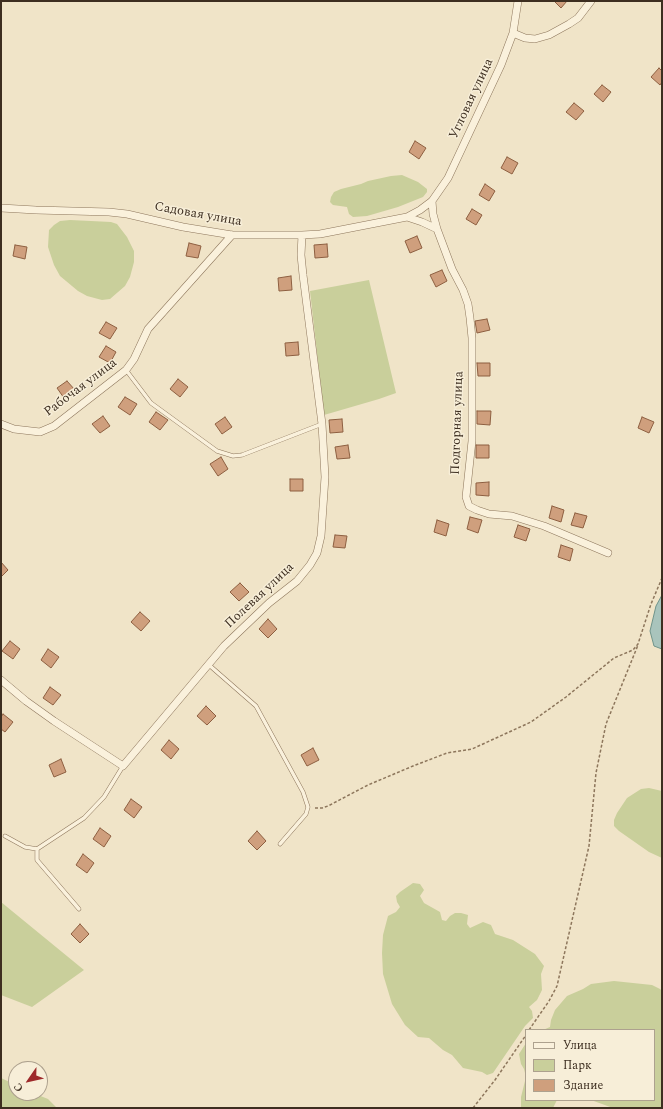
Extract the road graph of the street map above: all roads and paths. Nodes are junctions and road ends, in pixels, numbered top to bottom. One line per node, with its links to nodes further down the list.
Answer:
1 (518, 1): 3 (street, Угловая улица)
2 (591, 1): 3 (street)
3 (513, 33): 4 (street, Угловая улица)
4 (432, 201): 6 (street, Садовая улица); 7 (street, Подгорная улица)
5 (1, 208): 8 (street, Садовая улица)
6 (407, 217): 7 (street); 9 (street, Садовая улица)
7 (437, 229): 13 (street, Подгорная улица)
8 (232, 235): 9 (street, Садовая улица); 10 (street, Рабочая улица)
9 (302, 235): 12 (street, Полевая улица)
10 (126, 370): 11 (street, Рабочая улица); 12 (lane)
11 (1, 424)
12 (322, 424): 16 (street, Полевая улица)
13 (608, 553)
14 (662, 578): 15 (path)
15 (638, 644): 19 (path); 24 (path)
16 (208, 664): 18 (street, Полевая улица); 19 (lane)
17 (1, 680): 18 (street)
18 (123, 766): 22 (lane)
19 (308, 807): 21 (lane)
20 (5, 836): 22 (lane)
21 (280, 844)
22 (37, 849): 23 (lane)
23 (79, 908)
24 (531, 1029)
25 (525, 1036): 26 (path)
26 (473, 1108)

